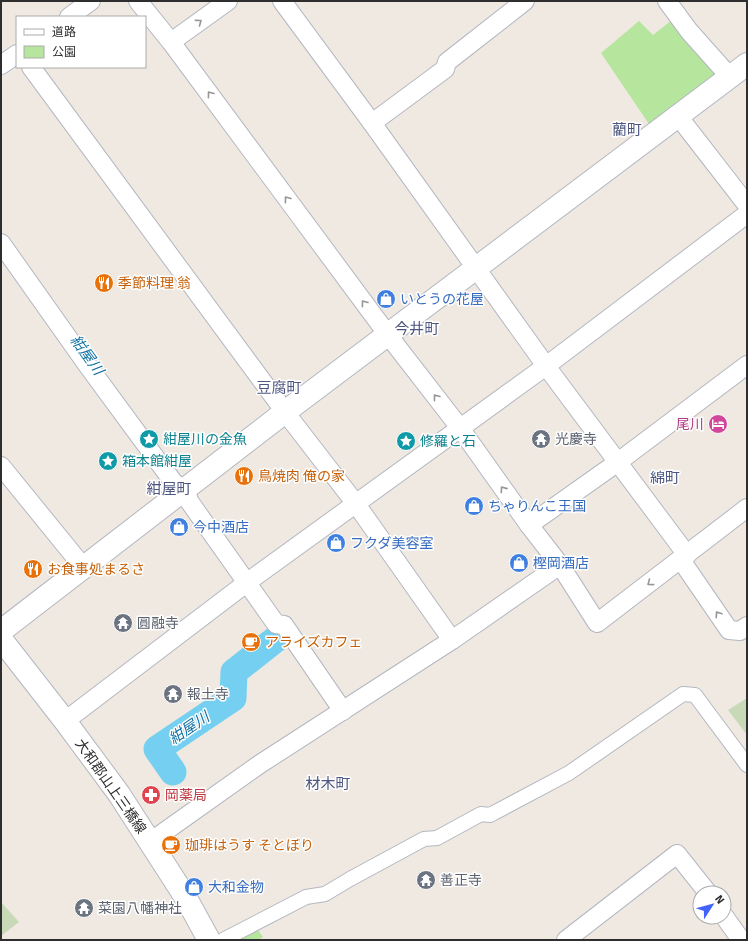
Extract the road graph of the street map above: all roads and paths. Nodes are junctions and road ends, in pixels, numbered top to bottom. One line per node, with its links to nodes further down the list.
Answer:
1 (91, 1): 7 (street)
2 (138, 1): 8 (street)
3 (228, 1): 8 (street, one-way to 3)
4 (282, 1): 15 (street)
5 (526, 1): 15 (street)
6 (666, 1): 13 (street)
7 (70, 16)
8 (171, 42): 21 (street, one-way to 8)
9 (16, 55): 11 (street)
10 (747, 64): 13 (street)
11 (1, 65)
12 (32, 68): 24 (street)
13 (730, 77): 14 (street)
14 (678, 116): 16 (street); 20 (street)
15 (372, 123): 20 (street)
16 (747, 205)
17 (747, 214): 23 (street)
18 (1, 228): 28 (street)
19 (1, 243): 28 (street)
20 (477, 268): 21 (street); 23 (street)
21 (388, 335): 24 (street); 25 (street, one-way to 21)
22 (747, 365): 26 (street)
23 (546, 366): 25 (street); 26 (street)
24 (285, 412): 28 (street); 29 (street)
25 (460, 428): 29 (street); 31 (street, one-way to 25)
26 (618, 462): 31 (street); 32 (street)
27 (1, 466): 34 (street)
28 (186, 490): 34 (street); 35 (street)
29 (356, 504): 35 (street); 39 (street)
30 (747, 508): 32 (street)
31 (529, 525): 33 (street)
32 (684, 557): 33 (street, one-way to 33); 36 (street, one-way to 32)
33 (560, 565): 39 (street)
34 (84, 568): 37 (street)
35 (250, 580): 40 (street); 41 (street)
36 (747, 626)
37 (1, 631)
38 (1, 639): 41 (street, 大和郡山上三橋線)
39 (452, 640): 40 (street)
40 (343, 711): 43 (street)
41 (65, 721): 43 (street, 大和郡山上三橋線)
42 (747, 765): 47 (street)
43 (150, 842): 46 (street, 大和郡山上三橋線)
44 (702, 885): 48 (street)
45 (730, 925): 49 (street)
46 (209, 940)
47 (223, 940)
48 (566, 940)
49 (741, 940)

